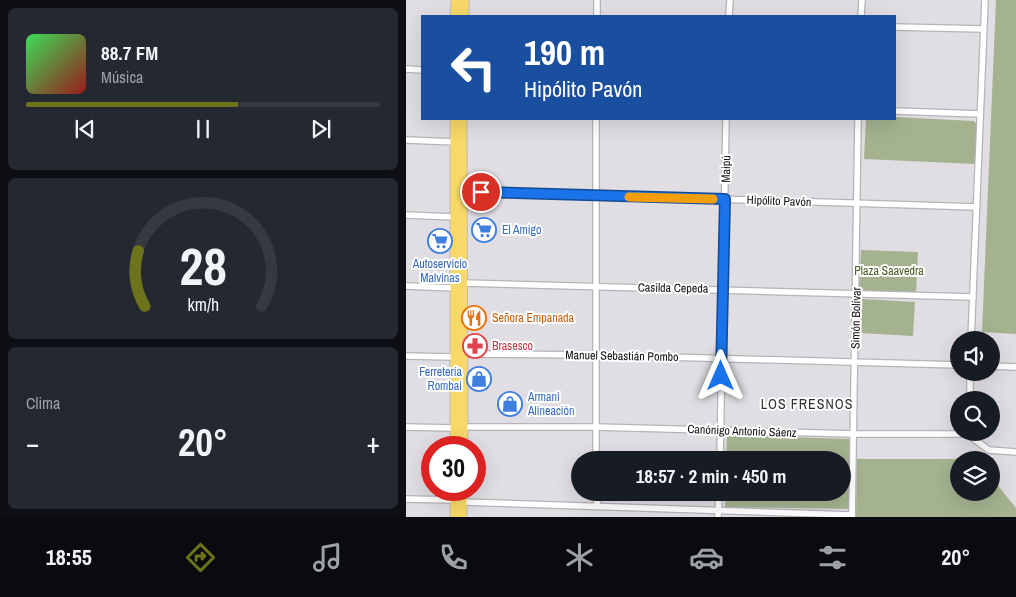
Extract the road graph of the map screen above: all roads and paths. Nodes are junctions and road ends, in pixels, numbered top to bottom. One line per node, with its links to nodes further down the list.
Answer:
1 (456, 0): 7 (main road)
2 (464, 0): 8 (main road)
3 (597, 0): 9 (street)
4 (730, 0): 10 (street)
5 (862, 0): 11 (street)
6 (985, 0): 13 (street)
7 (455, 15)
8 (465, 15)
9 (597, 15)
10 (729, 15)
11 (861, 15)
12 (896, 27): 13 (street)
13 (983, 29): 17 (street)
14 (406, 68): 15 (street)
15 (421, 70)
16 (896, 111): 17 (street)
17 (980, 114): 29 (street)
18 (454, 120): 24 (main road)
19 (462, 120): 24 (main road)
20 (596, 120): 26 (street)
21 (726, 120): 27 (street, Maipú)
22 (858, 120): 28 (street, Simón Bolívar)
23 (406, 140): 24 (street)
24 (458, 142): 25 (main road); 31 (main road)
25 (462, 191): 26 (street, Hipólito Pavón); 33 (main road)
26 (596, 196): 27 (street, Hipólito Pavón); 34 (street)
27 (725, 199): 28 (street, Hipólito Pavón); 35 (street, Maipú)
28 (858, 203): 29 (street, Hipólito Pavón); 36 (street, Simón Bolívar)
29 (977, 207): 37 (street)
30 (406, 215): 31 (street)
31 (454, 217): 33 (main road)
32 (406, 286): 33 (street, Casilda Cepeda)
33 (458, 286): 34 (street, Casilda Cepeda); 41 (main road)
34 (596, 286): 35 (street, Casilda Cepeda); 39 (street)
35 (723, 289): 36 (street, Casilda Cepeda); 42 (street, Maipú)
36 (856, 293): 37 (street, Casilda Cepeda); 43 (street, Simón Bolívar)
37 (973, 297): 38 (street)
38 (971, 331)
39 (596, 355): 41 (street, Manuel Sebastián Pombo); 42 (street, Manuel Sebastián Pombo); 48 (street)
40 (406, 356): 41 (street, Manuel Sebastián Pombo)
41 (458, 356): 49 (main road)
42 (721, 358): 43 (street, Manuel Sebastián Pombo); 50 (street, Maipú)
43 (855, 360): 44 (street, Manuel Sebastián Pombo); 51 (street, Simón Bolívar)
44 (950, 364)
45 (1000, 366): 46 (street)
46 (1016, 367)
47 (406, 427): 49 (street, Canónigo Antonio Sáenz)
48 (596, 427): 49 (street, Canónigo Antonio Sáenz); 50 (street, Canónigo Antonio Sáenz); 56 (street)
49 (459, 428): 53 (main road); 54 (main road)
50 (720, 431): 51 (street, Canónigo Antonio Sáenz); 57 (street, Maipú)
51 (854, 434): 52 (street, Canónigo Antonio Sáenz); 66 (street, Simón Bolívar)
52 (950, 434)
53 (457, 436)
54 (460, 436)
55 (978, 441): 58 (street, Canónigo Antonio Sáenz)
56 (596, 451)
57 (720, 451)
58 (1016, 452)
59 (406, 499): 60 (street)
60 (421, 500)
61 (458, 501): 64 (street); 67 (main road); 68 (main road)
62 (597, 501): 64 (street)
63 (718, 501): 65 (street)
64 (597, 506): 65 (street)
65 (718, 510): 66 (street); 69 (street)
66 (852, 516)
67 (455, 517)
68 (462, 517)
69 (718, 517)

